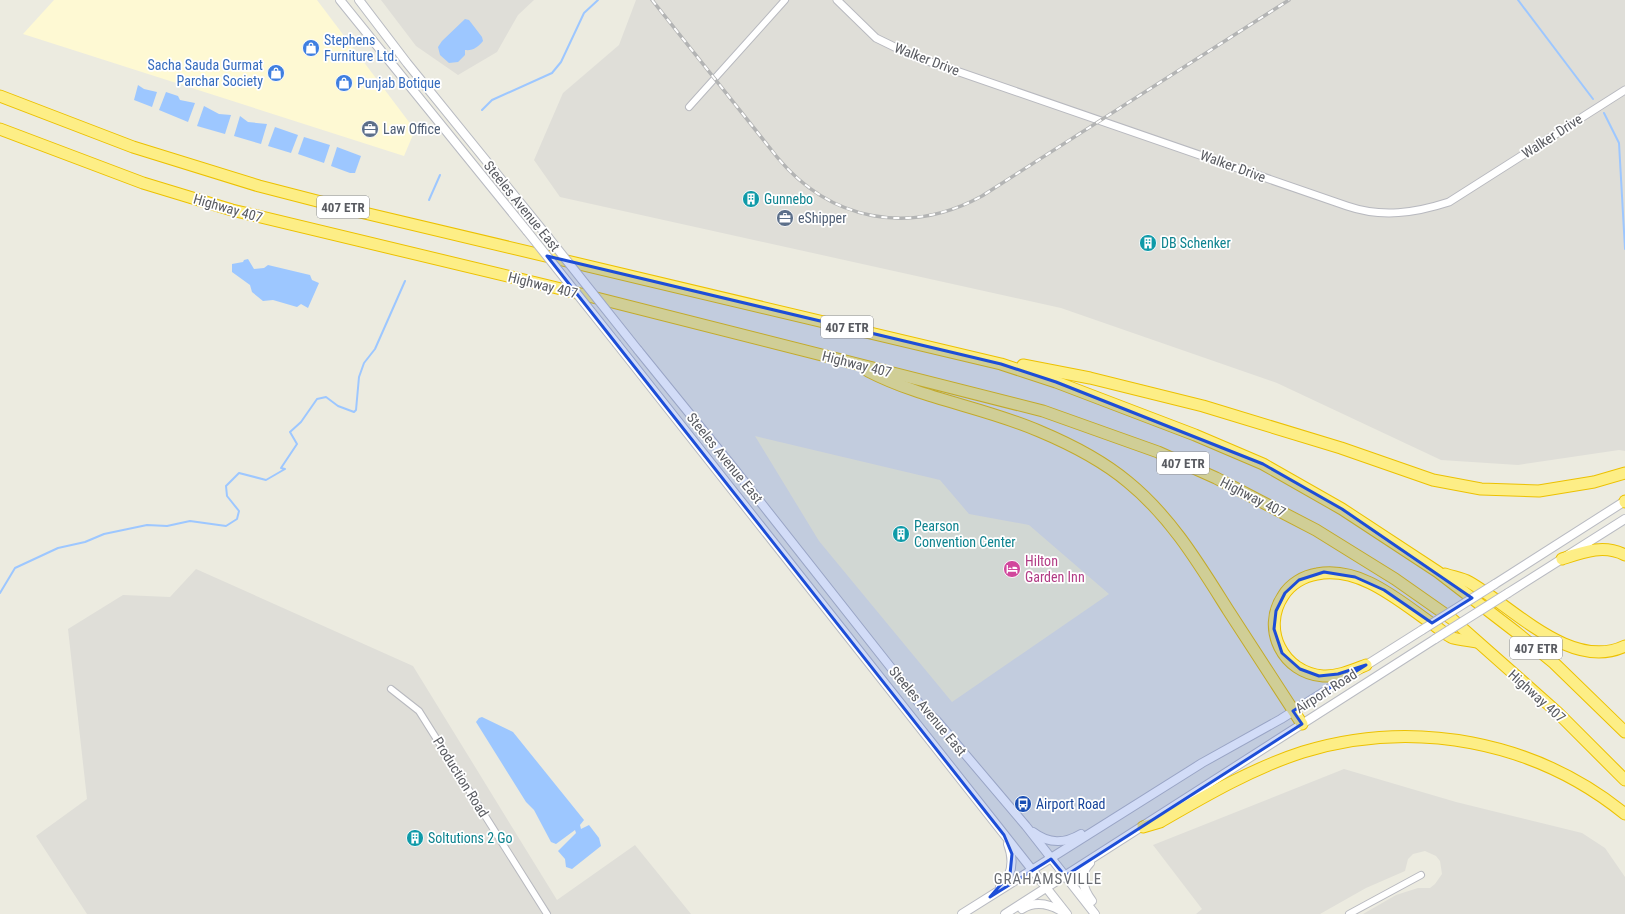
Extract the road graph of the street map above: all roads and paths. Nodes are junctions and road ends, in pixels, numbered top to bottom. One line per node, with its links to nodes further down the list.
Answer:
1 (340, 0): 29 (main road, Steeles Avenue East, bridge)
2 (359, 0): 27 (main road, Steeles Avenue East, bridge)
3 (785, 0): 7 (street)
4 (837, 0): 5 (street, Walker Drive)
5 (1625, 90)
6 (0, 96): 10 (highway, Highway 407 / 407 ETR)
7 (690, 107)
8 (0, 129): 9 (highway, Highway 407 / 407 ETR)
9 (854, 364): 17 (highway, Highway 407 / 407 ETR); 21 (highway)
10 (1001, 364): 11 (highway); 16 (highway, Highway 407 / 407 ETR)
11 (1625, 473)
12 (1625, 501): 19 (main road, Airport Road, bridge)
13 (1625, 519): 15 (main road, Airport Road)
14 (1625, 555): 15 (highway)
15 (1562, 559): 22 (main road, Airport Road, bridge)
16 (1438, 572): 18 (highway); 23 (highway, Highway 407 / 407 ETR)
17 (1477, 642): 19 (highway); 24 (highway, Highway 407 / 407 ETR)
18 (1625, 646)
19 (1366, 665): 21 (main road, Airport Road)
20 (391, 689): 37 (street, Production Road)
21 (1293, 711): 22 (highway); 26 (main road, Airport Road)
22 (1302, 724): 28 (main road, Airport Road)
23 (1625, 732)
24 (1625, 780)
25 (1625, 814): 28 (highway)
26 (1113, 819): 27 (main road); 31 (main road, Airport Road)
27 (1026, 826): 31 (main road, Steeles Avenue East)
28 (1143, 827): 30 (main road, Airport Road)
29 (1004, 835): 32 (main road, Steeles Avenue East); 36 (main road)
30 (1101, 854): 34 (main road, Airport Road); 42 (main road)
31 (1051, 859): 32 (main road, Airport Road); 34 (main road, Steeles Avenue East)
32 (1032, 871): 35 (main road, Steeles Avenue East); 36 (main road, Airport Road)
33 (1421, 875): 43 (street)
34 (1065, 876): 35 (main road, Airport Road); 42 (main road, Steeles Avenue East)
35 (1046, 888): 39 (main road, Airport Road); 41 (main road, Steeles Avenue East)
36 (990, 897): 38 (main road, Airport Road)
37 (547, 914)
38 (962, 914)
39 (1005, 914)
40 (1014, 914): 41 (main road)
41 (1066, 914)
42 (1096, 914)
43 (1349, 914)

